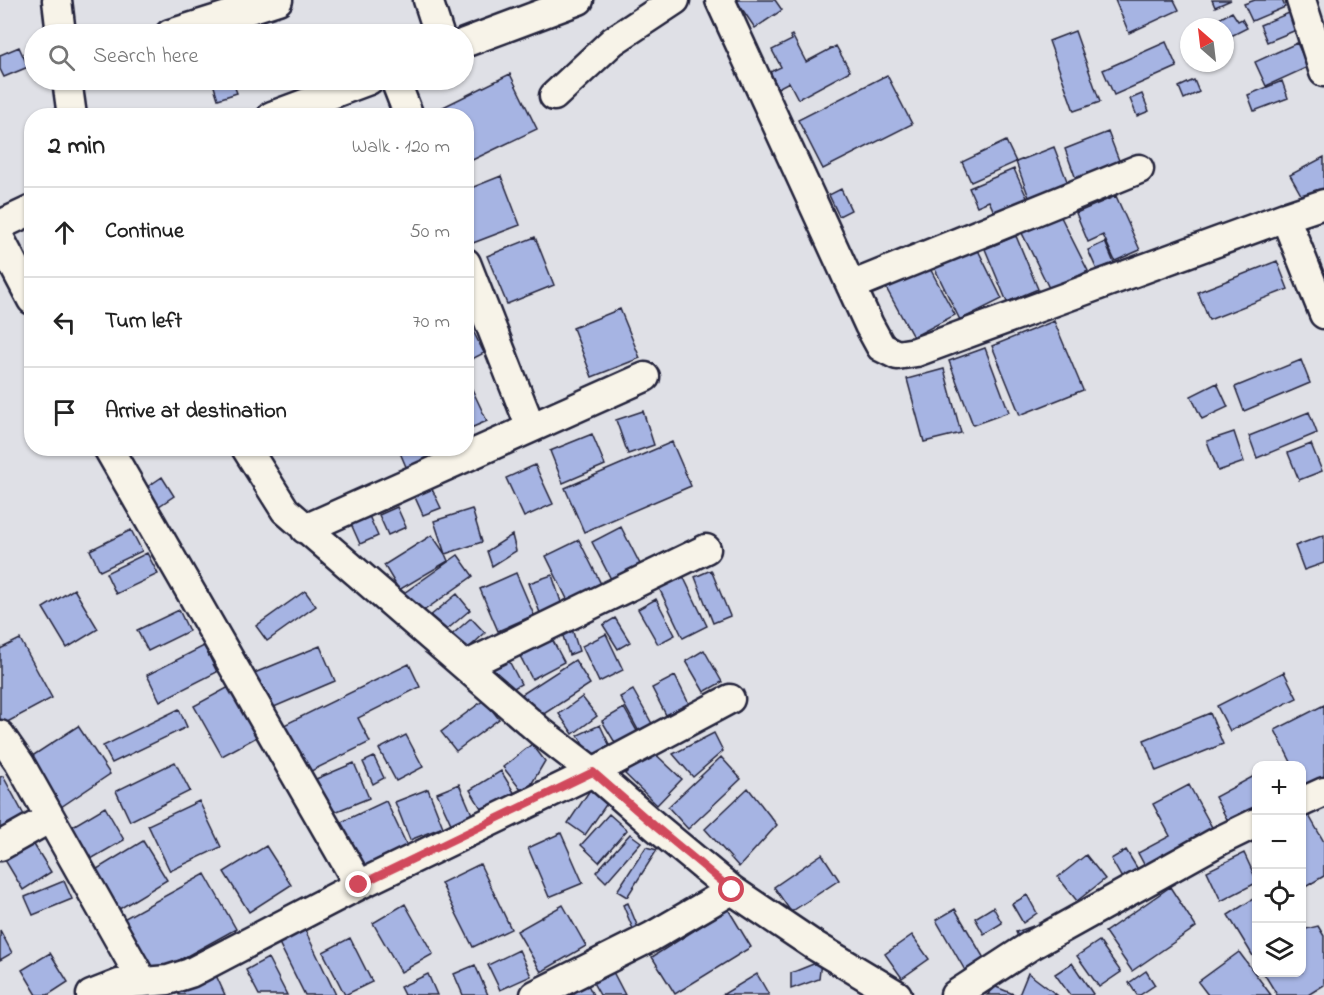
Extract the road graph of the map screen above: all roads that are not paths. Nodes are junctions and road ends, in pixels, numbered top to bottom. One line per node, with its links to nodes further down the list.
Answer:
1 (57, 0): 8 (street)
2 (278, 0): 9 (street)
3 (428, 0): 10 (street)
4 (579, 0): 11 (street)
5 (675, 0): 16 (street)
6 (720, 0): 28 (street)
7 (1301, 0): 12 (street)
8 (60, 24)
9 (202, 24)
10 (436, 24)
11 (474, 39)
12 (1324, 72)
13 (68, 90): 17 (street)
14 (342, 90): 18 (street)
15 (399, 90): 19 (street)
16 (554, 96)
17 (71, 108)
18 (294, 108)
19 (406, 108)
20 (1139, 169): 28 (street)
21 (1324, 204): 23 (street)
22 (24, 214): 24 (street)
23 (1285, 217): 28 (street); 29 (street)
24 (0, 225)
25 (0, 239): 27 (street)
26 (474, 283): 31 (street)
27 (24, 285)
28 (851, 286)
29 (1324, 314)
30 (645, 377): 31 (street)
31 (531, 428): 32 (street)
32 (474, 453)
33 (113, 456): 47 (street)
34 (251, 456): 36 (street)
35 (468, 456): 36 (street)
36 (305, 529): 38 (street)
37 (706, 549): 38 (street)
38 (465, 666): 41 (street)
39 (730, 699): 41 (street)
40 (0, 735): 44 (street)
41 (593, 772): 47 (street); 48 (street)
42 (1324, 792): 43 (street)
43 (1306, 800)
44 (50, 818): 46 (street); 49 (street)
45 (1252, 825): 53 (street)
46 (0, 846)
47 (359, 885): 49 (street)
48 (732, 890): 51 (street); 52 (street)
49 (143, 982): 50 (street)
50 (91, 995)
51 (535, 995)
52 (897, 995)
53 (955, 995)

